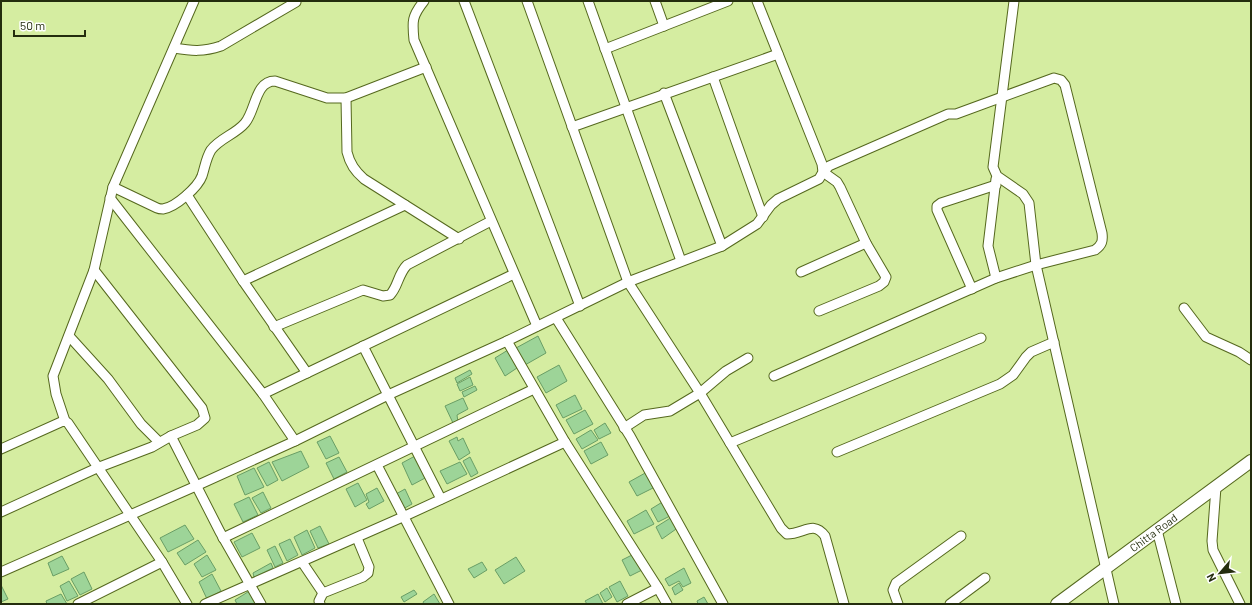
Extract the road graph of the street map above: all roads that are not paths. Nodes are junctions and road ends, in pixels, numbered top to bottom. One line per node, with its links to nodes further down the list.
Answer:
1 (194, 1): 12 (street)
2 (424, 1): 15 (street)
3 (464, 1): 42 (street)
4 (527, 1): 21 (street)
5 (588, 1): 13 (street)
6 (655, 1): 11 (street)
7 (728, 1): 11 (street)
8 (757, 1): 14 (street)
9 (1014, 1): 18 (street)
10 (296, 2): 12 (street)
11 (664, 26): 13 (street)
12 (174, 48): 24 (street)
13 (605, 49): 20 (street)
14 (778, 54): 16 (street); 22 (street)
15 (426, 67): 19 (street); 29 (street)
16 (712, 76): 17 (street); 28 (street)
17 (664, 93): 20 (street); 32 (street)
18 (1002, 96): 22 (street); 23 (street); 34 (street)
19 (346, 98): 25 (street); 27 (street)
20 (626, 107): 21 (street); 33 (street)
21 (572, 127): 40 (street)
22 (823, 172): 28 (street); 31 (street)
23 (996, 180): 34 (street); 38 (street); 41 (street)
24 (113, 187): 25 (street); 26 (street)
25 (187, 195): 39 (street)
26 (110, 198): 35 (street); 59 (street)
27 (406, 205): 30 (street); 39 (street)
28 (763, 217): 32 (street)
29 (491, 221): 30 (street); 37 (street)
30 (459, 239): 47 (street)
31 (866, 243): 36 (street); 44 (street)
32 (722, 246): 33 (street)
33 (681, 261): 40 (street)
34 (1036, 264): 38 (street); 51 (street)
35 (94, 270): 48 (street); 63 (street)
36 (801, 272)
37 (514, 274): 46 (street); 52 (street)
38 (996, 278): 41 (street)
39 (243, 281): 47 (street)
40 (628, 282): 42 (street); 58 (street)
41 (972, 289): 56 (street)
42 (580, 306): 45 (street)
43 (1184, 308): 54 (street)
44 (819, 311)
45 (556, 318): 46 (street); 62 (street)
46 (537, 326): 50 (street)
47 (274, 327): 55 (street)
48 (69, 336): 61 (street); 65 (street)
49 (980, 338): 67 (street)
50 (508, 341): 57 (street); 60 (street)
51 (1054, 342): 70 (street); 86 (street)
52 (363, 346): 55 (street); 60 (street)
53 (748, 358): 58 (street)
54 (1251, 360)
55 (307, 373): 59 (street)
56 (774, 376)
57 (534, 389): 66 (street); 68 (street)
58 (700, 393): 62 (street); 67 (street)
59 (263, 394): 64 (street)
60 (388, 395): 64 (street); 68 (street)
61 (65, 421): 69 (street); 73 (street)
62 (624, 428): 100 (street)
63 (171, 436): 65 (street); 74 (street)
64 (295, 441): 74 (street)
65 (159, 442): 73 (street)
66 (564, 442): 76 (street); 90 (street)
67 (730, 443): 101 (street)
68 (413, 447): 72 (street); 76 (street)
69 (1, 449)
70 (837, 452)
71 (1251, 461): 75 (street, Chitta Road)
72 (377, 465): 79 (street); 82 (street)
73 (97, 468): 77 (street); 78 (street)
74 (196, 486): 78 (street); 82 (street)
75 (1216, 487): 80 (street, Chitta Road); 107 (street)
76 (441, 499): 79 (street)
77 (1, 512)
78 (130, 515): 84 (street); 87 (street)
79 (405, 516): 83 (street); 97 (street)
80 (1157, 530): 86 (street, Chitta Road); 106 (street)
81 (961, 536): 102 (street)
82 (223, 538): 89 (street)
83 (357, 538): 85 (street); 91 (street)
84 (162, 562): 92 (street); 93 (street)
85 (302, 562): 89 (street); 91 (street)
86 (1105, 569): 104 (street, Chitta Road); 105 (street)
87 (1, 572)
88 (985, 578): 103 (street)
89 (251, 585): 94 (street); 95 (street)
90 (658, 588): 98 (street); 99 (street)
91 (323, 593): 96 (street)
92 (78, 604)
93 (187, 604)
94 (205, 604)
95 (261, 604)
96 (320, 604)
97 (449, 604)
98 (627, 604)
99 (667, 604)
100 (723, 604)
101 (844, 604)
102 (898, 604)
103 (950, 604)
104 (1057, 604)
105 (1114, 604)
106 (1176, 604)
107 (1240, 604)

